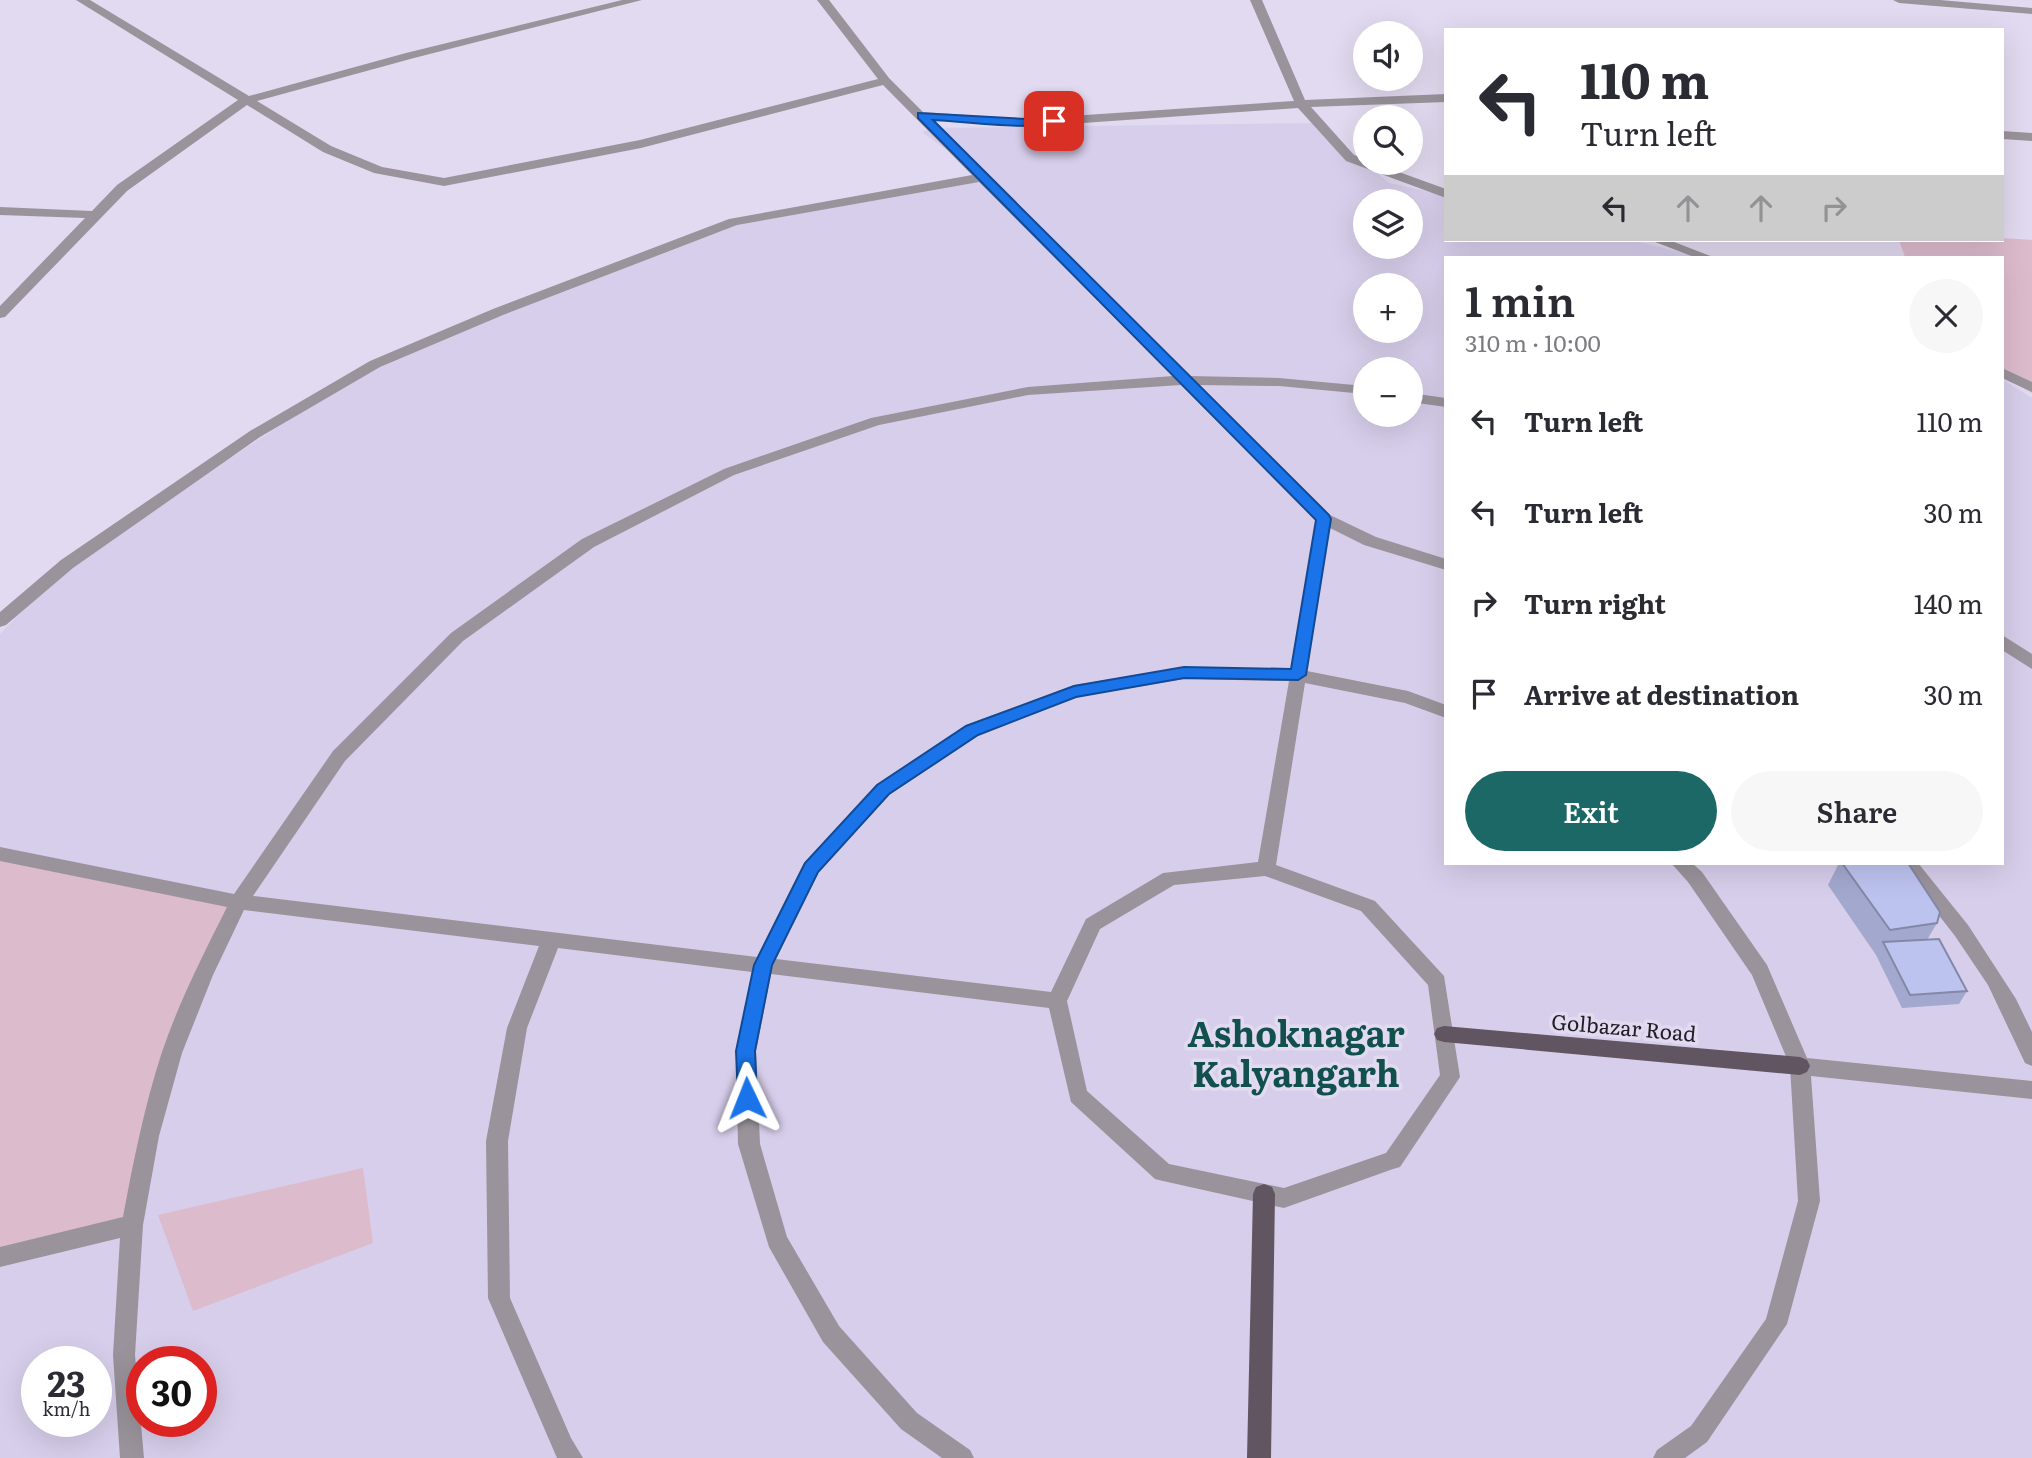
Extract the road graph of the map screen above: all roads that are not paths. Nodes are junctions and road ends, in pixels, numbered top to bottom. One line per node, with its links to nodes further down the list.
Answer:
1 (82, 0): 9 (street)
2 (636, 0): 9 (street)
3 (823, 0): 7 (street)
4 (1256, 0): 10 (street)
5 (1899, 0): 6 (street)
6 (2032, 10)
7 (885, 81): 9 (street); 11 (street)
8 (1444, 98): 10 (street)
9 (245, 101): 17 (street)
10 (1301, 104): 11 (street); 15 (street)
11 (922, 116): 14 (street)
12 (2004, 135): 13 (street)
13 (2032, 137)
14 (983, 177): 22 (street); 29 (street)
15 (1444, 193)
16 (0, 211): 17 (street)
17 (96, 215): 20 (street)
18 (1663, 242): 19 (street)
19 (1703, 256)
20 (0, 314)
21 (2004, 373): 23 (street)
22 (1183, 380): 24 (street); 27 (street); 38 (street)
23 (2032, 388)
24 (1353, 389)
25 (1423, 399): 26 (street)
26 (1444, 403)
27 (1324, 519): 28 (street); 32 (street)
28 (1444, 564)
29 (0, 621)
30 (2004, 642): 31 (street)
31 (2032, 663)
32 (1298, 675): 33 (street); 37 (street); 40 (street)
33 (1444, 711)
34 (0, 854): 38 (street)
35 (1682, 865): 44 (street)
36 (1910, 865): 43 (street)
37 (1266, 869): 41 (street); 42 (street)
38 (239, 902): 39 (street); 47 (street)
39 (551, 942): 40 (street); 50 (street)
40 (763, 965): 41 (street); 51 (street)
41 (1057, 1001): 46 (street)
42 (1444, 1034): 44 (main road, Golbazar Road); 46 (street)
43 (2032, 1057)
44 (1800, 1066): 45 (street); 53 (street)
45 (2032, 1090)
46 (1264, 1194): 52 (main road)
47 (132, 1225): 48 (street); 49 (street)
48 (0, 1258)
49 (132, 1458)
50 (571, 1458)
51 (962, 1458)
52 (1259, 1458)
53 (1665, 1458)

